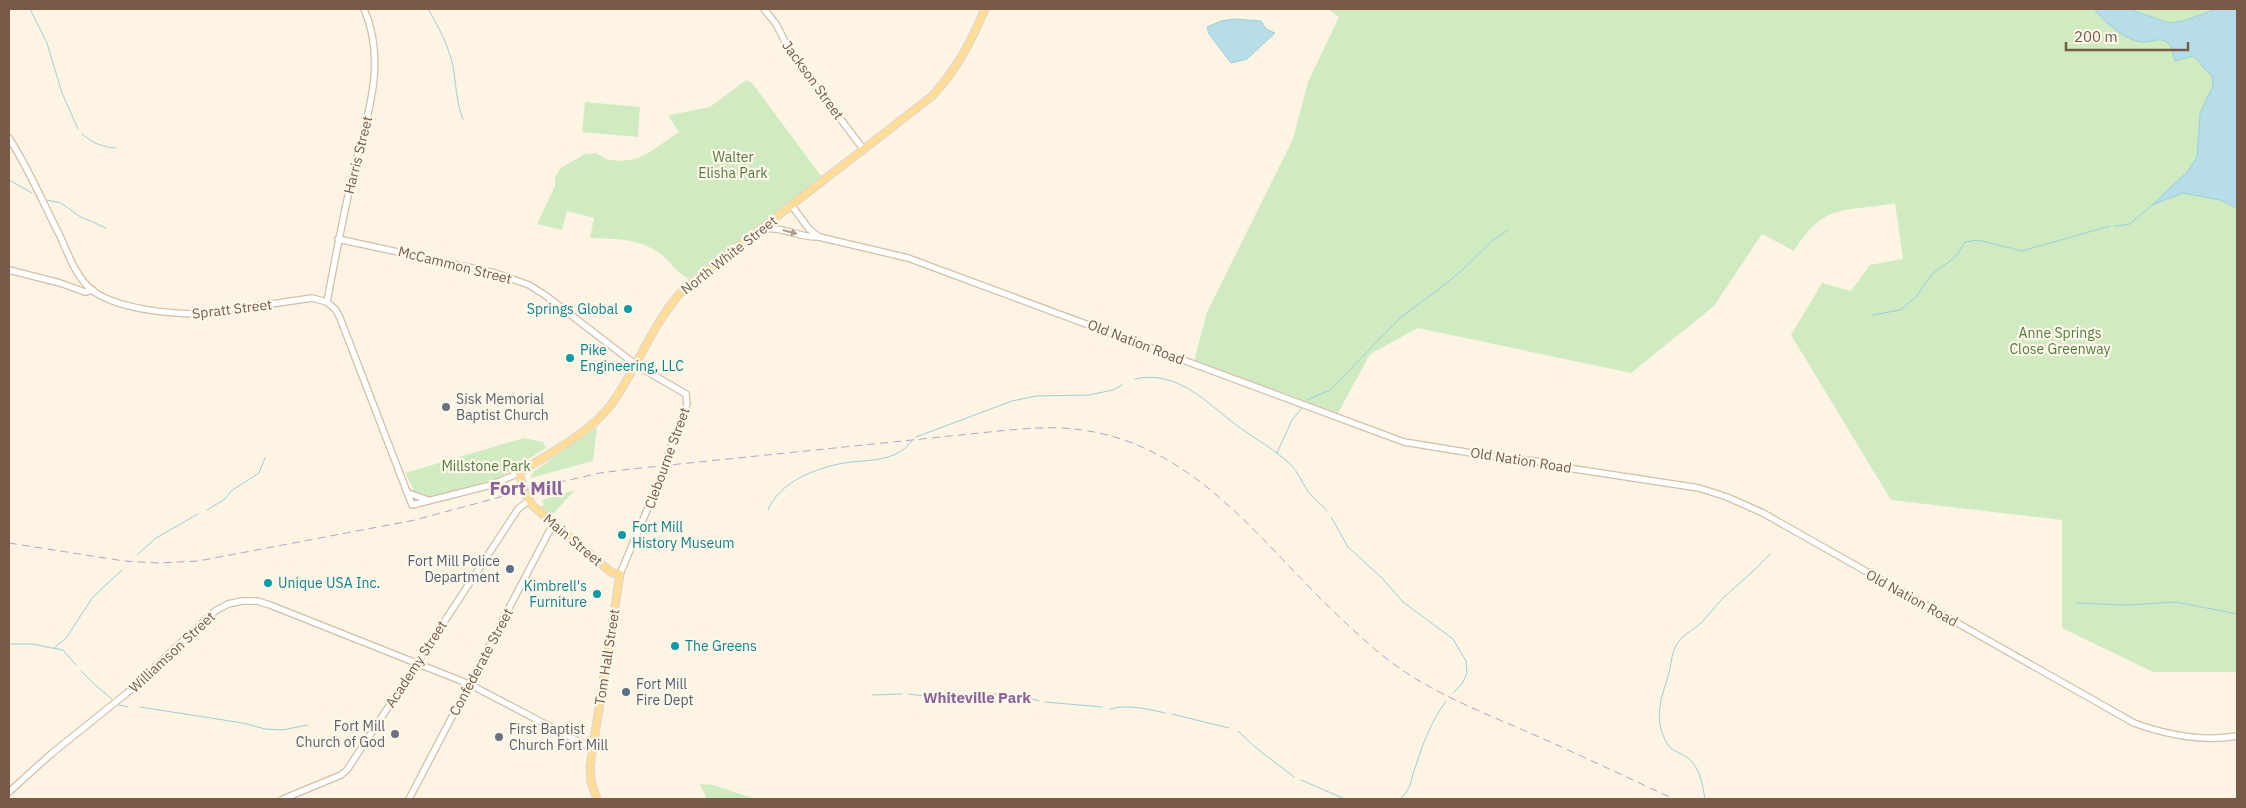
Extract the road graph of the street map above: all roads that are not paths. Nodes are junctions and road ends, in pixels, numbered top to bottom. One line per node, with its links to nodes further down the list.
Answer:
1 (364, 9): 9 (main road, Harris Street)
2 (764, 9): 5 (main road, Jackson Street)
3 (985, 9): 5 (main road, North White Street)
4 (9, 138): 11 (main road, Spratt Street)
5 (864, 150): 6 (main road, North White Street)
6 (792, 206): 7 (main road, North White Street); 8 (main road)
7 (762, 229): 8 (main road, Old Nation Road, one-way to 8); 13 (main road, North White Street)
8 (819, 236): 22 (main road, Old Nation Road)
9 (338, 238): 12 (main road, Harris Street); 13 (main road, McCammon Street)
10 (9, 270): 11 (main road)
11 (93, 290): 12 (main road, Spratt Street)
12 (327, 302): 15 (main road)
13 (636, 365): 14 (main road, North White Street); 19 (main road, Clebourne Street, bridge)
14 (519, 474): 16 (main road); 17 (main road, Main Street)
15 (408, 493): 16 (main road); 16 (main road)
16 (432, 500)
17 (528, 501): 18 (main road, Main Street); 20 (main road, Academy Street)
18 (553, 524): 19 (main road, Main Street); 21 (main road, Confederate Street)
19 (620, 574): 23 (main road, Tom Hall Street)
20 (417, 662): 21 (main road, Williamson Street); 24 (main road, Williamson Street); 25 (main road, Academy Street)
21 (469, 684): 23 (main road, Williamson Street); 26 (main road, Confederate Street)
22 (2237, 736)
23 (593, 749): 27 (main road, Tom Hall Street)
24 (9, 792)
25 (282, 799)
26 (409, 799)
27 (596, 799)

